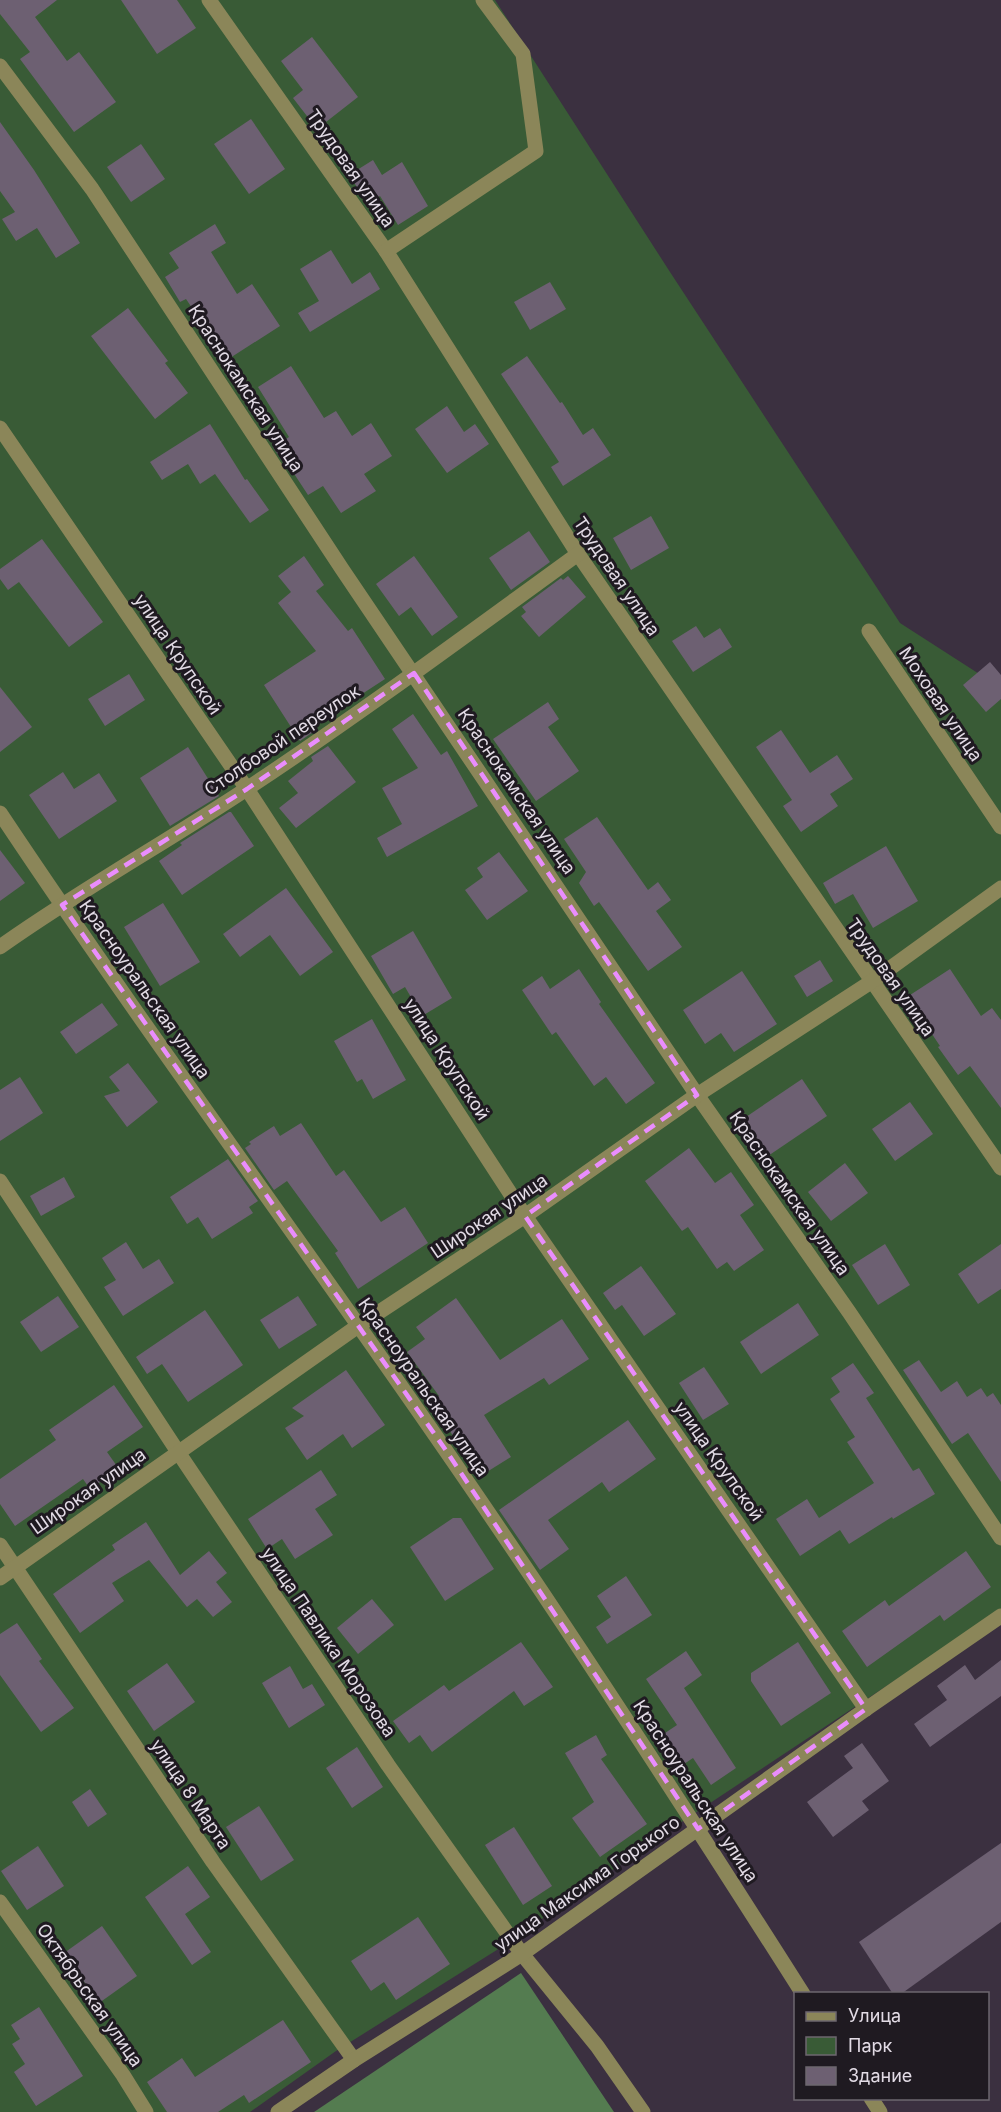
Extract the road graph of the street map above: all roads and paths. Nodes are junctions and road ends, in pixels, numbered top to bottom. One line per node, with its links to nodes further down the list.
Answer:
1 (209, 0): 4 (street, Трудовая улица)
2 (483, 0): 4 (street)
3 (0, 66): 8 (street, Краснокамская улица)
4 (386, 251): 6 (street, Трудовая улица)
5 (0, 428): 9 (street, улица Крупской)
6 (578, 554): 8 (street, Столбовой переулок); 15 (street, Трудовая улица)
7 (869, 631): 11 (street, Моховая улица)
8 (414, 673): 9 (street, Столбовой переулок); 16 (street, Краснокамская улица)
9 (247, 789): 13 (street, Столбовой переулок); 19 (street, улица Крупской)
10 (0, 813): 13 (street, Красноуральская улица)
11 (1001, 827)
12 (1001, 888): 15 (street, Широкая улица)
13 (62, 905): 14 (street, Столбовой переулок); 20 (street, Красноуральская улица)
14 (0, 947)
15 (871, 982): 16 (street, Широкая улица); 17 (street, Трудовая улица)
16 (697, 1095): 19 (street, Широкая улица); 22 (street, Краснокамская улица)
17 (1001, 1168)
18 (0, 1181): 21 (street, улица Павлика Морозова)
19 (525, 1216): 20 (street, Широкая улица); 27 (street, улица Крупской)
20 (358, 1326): 21 (street, Широкая улица); 28 (street, Красноуральская улица)
21 (178, 1452): 24 (street, Широкая улица); 30 (street, улица Павлика Морозова)
22 (1001, 1538)
23 (0, 1545): 24 (street, улица 8 Марта)
24 (14, 1566): 25 (street, Широкая улица); 32 (street, улица 8 Марта)
25 (0, 1578)
26 (1001, 1616): 27 (street, улица Максима Горького)
27 (866, 1708): 28 (street, улица Максима Горького)
28 (698, 1829): 30 (street, улица Максима Горького); 31 (street, Красноуральская улица)
29 (0, 1902): 33 (street, Октябрьская улица)
30 (522, 1954): 32 (street, улица Максима Горького); 35 (street, улица Павлика Морозова)
31 (802, 1992)
32 (354, 2060): 34 (street, улица Максима Горького)
33 (146, 2112)
34 (278, 2112)
35 (644, 2112)

